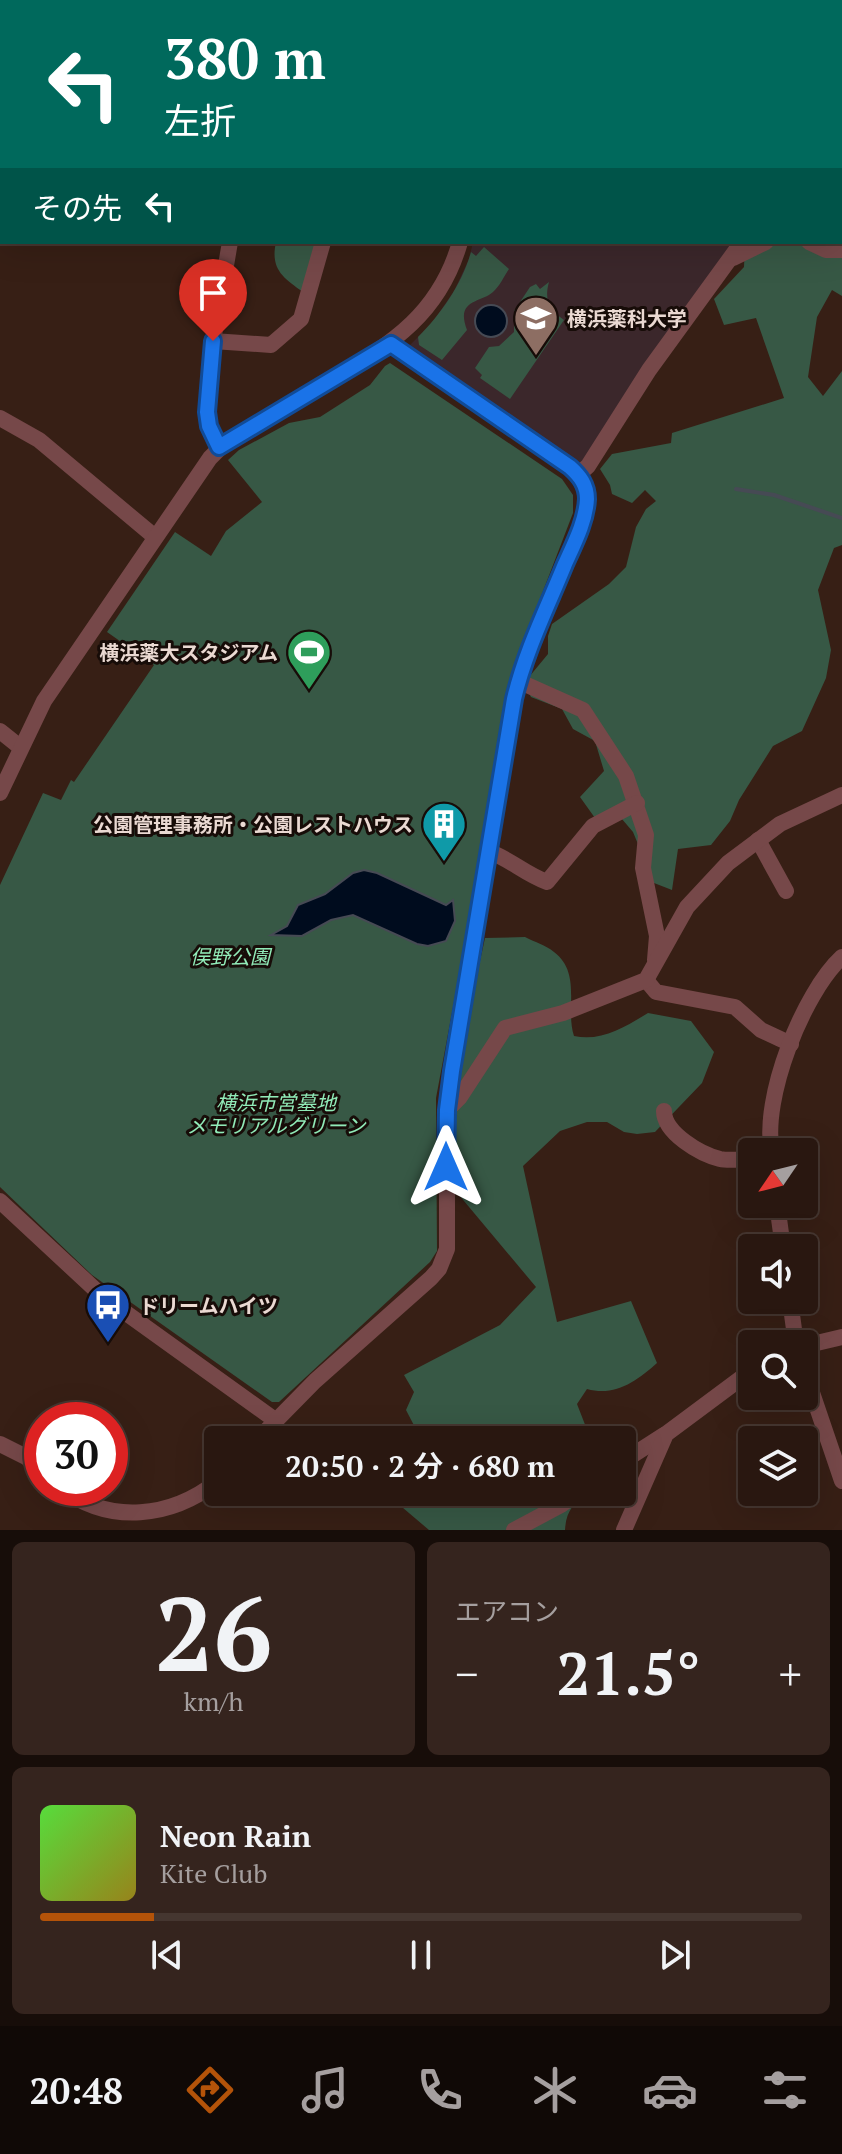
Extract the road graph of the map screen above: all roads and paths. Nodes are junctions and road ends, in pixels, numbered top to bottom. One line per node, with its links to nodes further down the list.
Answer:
1 (230, 244): 9 (street)
2 (322, 244): 9 (street)
3 (459, 244): 10 (street)
4 (741, 244): 8 (street)
5 (762, 244): 8 (street)
6 (813, 244): 7 (street)
7 (842, 250)
8 (733, 258): 13 (street)
9 (213, 341): 12 (street)
10 (391, 344): 12 (street); 13 (street)
11 (0, 418): 14 (street)
12 (219, 447): 14 (street)
13 (578, 475): 15 (street)
14 (155, 537): 17 (street)
15 (518, 681): 20 (street); 22 (street)
16 (0, 731): 17 (street)
17 (20, 747): 18 (street)
18 (0, 793)
19 (842, 795): 21 (street)
20 (637, 803): 22 (street); 25 (street)
21 (758, 840): 23 (street); 25 (street)
22 (488, 851): 28 (street)
23 (786, 891)
24 (842, 957): 27 (street)
25 (655, 961): 26 (street)
26 (646, 980): 27 (street); 28 (street)
27 (791, 1044): 30 (street)
28 (447, 1110): 41 (street)
29 (664, 1111): 31 (street)
30 (769, 1138)
31 (738, 1159)
32 (0, 1201): 41 (street)
33 (791, 1314): 34 (street)
34 (792, 1325): 35 (street); 36 (street)
35 (789, 1330)
36 (793, 1330)
37 (842, 1337): 38 (street)
38 (818, 1343)
39 (738, 1380): 43 (street)
40 (818, 1410): 47 (street)
41 (275, 1420): 42 (street)
42 (270, 1426)
43 (666, 1434): 45 (street); 52 (street)
44 (0, 1444): 46 (street)
45 (636, 1453)
46 (24, 1456)
47 (842, 1481)
48 (204, 1490): 49 (street)
49 (90, 1506)
50 (559, 1506): 51 (street)
51 (514, 1530)
52 (624, 1530)

